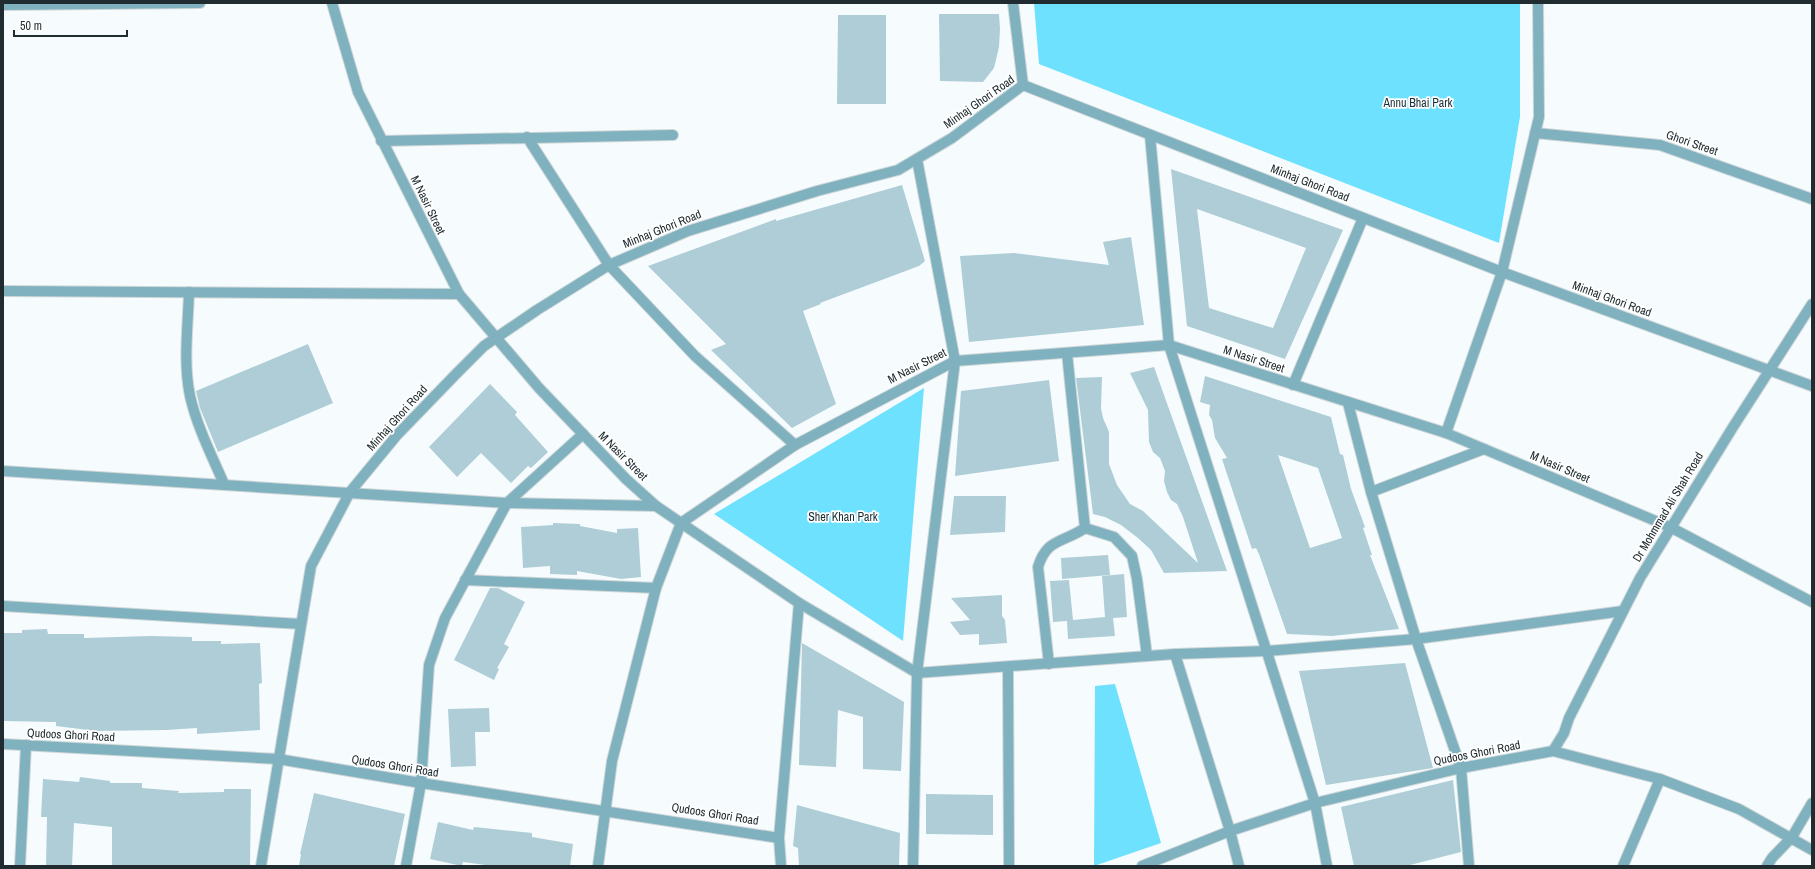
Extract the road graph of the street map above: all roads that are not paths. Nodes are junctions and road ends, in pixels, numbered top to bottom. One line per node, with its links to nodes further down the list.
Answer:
1 (200, 3): 5 (street)
2 (332, 3): 11 (street, M Nasir Street)
3 (1013, 3): 6 (street)
4 (1538, 3): 7 (street)
5 (3, 5)
6 (1023, 85): 9 (street, Minhaj Ghori Road); 12 (street, Minhaj Ghori Road)
7 (1535, 133): 13 (street, Ghori Street); 16 (street)
8 (673, 135): 10 (street)
9 (1150, 135): 14 (street, Minhaj Ghori Road); 22 (street)
10 (527, 137): 11 (street); 15 (street)
11 (381, 141): 19 (street, M Nasir Street)
12 (917, 159): 15 (street, Minhaj Ghori Road); 24 (street)
13 (1812, 200)
14 (1363, 218): 16 (street, Minhaj Ghori Road); 26 (street)
15 (609, 265): 21 (street, Minhaj Ghori Road); 31 (street)
16 (1502, 272): 25 (street, Minhaj Ghori Road); 29 (street)
17 (3, 291): 18 (street)
18 (189, 292): 19 (street); 34 (street)
19 (459, 294): 21 (street, M Nasir Street)
20 (1812, 304): 25 (street, Dr Mohmmad Ali Shah Road)
21 (496, 338): 30 (street, M Nasir Street); 35 (street, Minhaj Ghori Road)
22 (1169, 345): 23 (street, M Nasir Street); 26 (street, M Nasir Street); 50 (street)
23 (1067, 353): 24 (street, M Nasir Street); 41 (street)
24 (955, 360): 31 (street, M Nasir Street); 55 (street)
25 (1770, 371): 27 (street, Minhaj Ghori Road); 40 (street, Dr Mohmmad Ali Shah Road)
26 (1293, 385): 28 (street, M Nasir Street)
27 (1812, 386)
28 (1348, 403): 29 (street, M Nasir Street); 36 (street)
29 (1446, 433): 32 (street, M Nasir Street)
30 (583, 434): 37 (street); 38 (street, M Nasir Street)
31 (795, 445): 39 (street, M Nasir Street)
32 (1484, 449): 36 (street); 40 (street, M Nasir Street)
33 (3, 471): 34 (street)
34 (224, 484): 35 (street)
35 (350, 492): 37 (street); 48 (street, Minhaj Ghori Road)
36 (1371, 492): 49 (street)
37 (508, 503): 38 (street); 42 (street)
38 (656, 506): 39 (street, M Nasir Street)
39 (681, 523): 43 (street); 45 (street)
40 (1670, 527): 44 (street, M Nasir Street); 47 (street, Dr Mohmmad Ali Shah Road)
41 (1085, 528): 52 (street); 53 (street)
42 (465, 580): 43 (street); 62 (street)
43 (656, 588): 65 (street)
44 (1812, 602)
45 (799, 603): 55 (street); 68 (street)
46 (3, 606): 48 (street)
47 (1623, 611): 49 (street); 58 (street, Dr Mohmmad Ali Shah Road)
48 (301, 624): 59 (street, Minhaj Ghori Road)
49 (1416, 639): 50 (street); 60 (street)
50 (1267, 651): 51 (street); 63 (street)
51 (1175, 654): 52 (street); 66 (street)
52 (1147, 656): 53 (street)
53 (1049, 664): 54 (street)
54 (1008, 667): 55 (street); 76 (street)
55 (917, 673): 75 (street)
56 (3, 744): 57 (street, Qudoos Ghori Road)
57 (26, 745): 59 (street, Qudoos Ghori Road); 70 (street)
58 (1554, 751): 60 (street, Qudoos Ghori Road); 61 (street, Qudoos Ghori Road)
59 (278, 759): 62 (street, Qudoos Ghori Road); 71 (street, Minhaj Ghori Road)
60 (1461, 768): 63 (street, Qudoos Ghori Road); 80 (street)
61 (1660, 779): 67 (street, Qudoos Ghori Road); 81 (street)
62 (421, 784): 65 (street, Qudoos Ghori Road); 72 (street)
63 (1315, 803): 66 (street, Qudoos Ghori Road); 79 (street)
64 (1812, 803): 67 (street)
65 (606, 810): 68 (street, Qudoos Ghori Road); 73 (street)
66 (1230, 831): 77 (street, Qudoos Ghori Road); 78 (street)
67 (1792, 837): 69 (street, Qudoos Ghori Road); 82 (street)
68 (779, 838): 74 (street)
69 (1812, 850)
70 (20, 866)
71 (261, 866)
72 (406, 866)
73 (598, 866)
74 (781, 866)
75 (913, 866)
76 (1009, 866)
77 (1142, 866)
78 (1239, 866)
79 (1328, 866)
80 (1469, 866)
81 (1623, 866)
82 (1767, 866)

